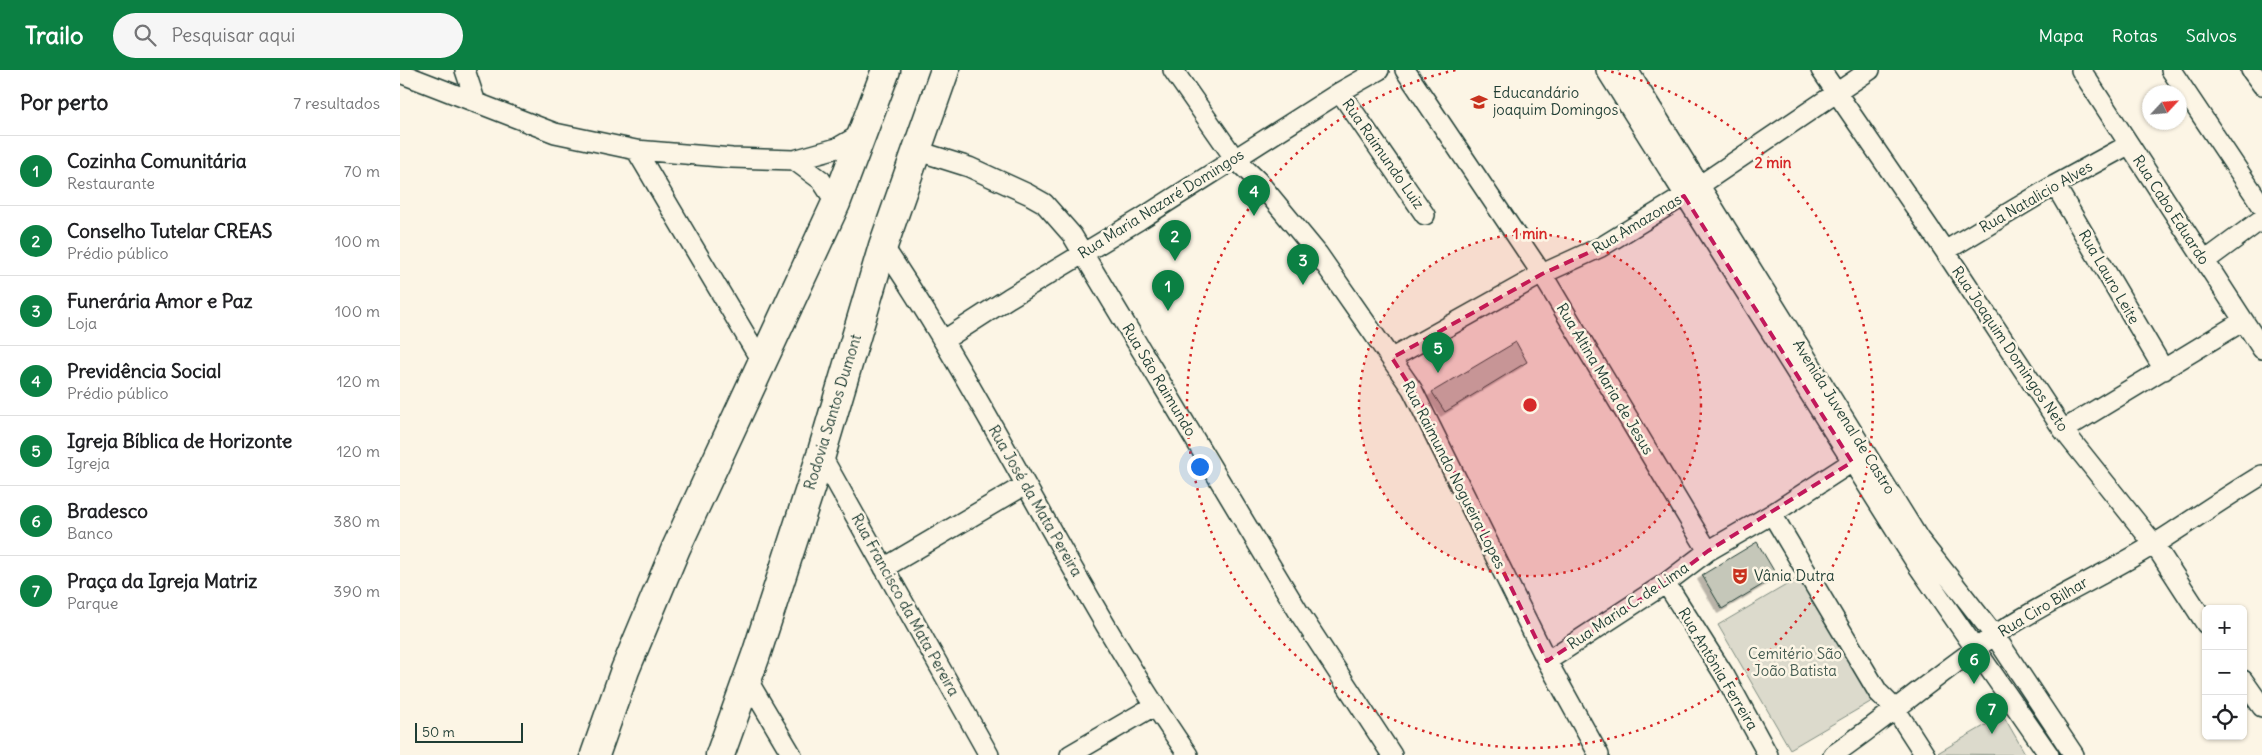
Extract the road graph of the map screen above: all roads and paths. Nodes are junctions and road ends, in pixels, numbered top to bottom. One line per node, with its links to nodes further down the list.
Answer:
1 (465, 70): 18 (street)
2 (886, 70): 19 (highway)
3 (945, 70): 22 (highway, Rodovia Santos Dumont)
4 (1173, 70): 23 (street, Rua Raimundo Nogueira Lopes)
5 (1379, 70): 16 (street, Rua Maria Nazaré Domingos)
6 (1405, 70): 36 (street, Rua Altina Maria de Jesus)
7 (1606, 70): 27 (street, Avenida Juvenal de Castro)
8 (1628, 70): 25 (street, Avenida Juvenal de Castro)
9 (1821, 70): 17 (street, Rua Joaquim Domingos Neto)
10 (1870, 70): 17 (street, Rua Amazonas)
11 (2081, 70): 20 (street, Rua Cabo Eduardo)
12 (2171, 70): 29 (street)
13 (2251, 70): 15 (street)
14 (400, 73): 18 (street)
15 (2262, 85)
16 (1340, 92): 23 (street, Rua Maria Nazaré Domingos); 30 (street, Rua Raimundo Luiz)
17 (1836, 92): 25 (street, Rua Amazonas); 33 (street, Rua Joaquim Domingos Neto)
18 (476, 103): 21 (street)
19 (861, 134): 24 (street); 28 (highway)
20 (2128, 145): 26 (street, Rua Natalicio Alves); 35 (street, Rua Cabo Eduardo)
21 (636, 150): 24 (street); 41 (street)
22 (916, 150): 32 (highway, Rodovia Santos Dumont); 34 (street, Rua São Raimundo)
23 (1235, 159): 34 (street, Rua Maria Nazaré Domingos); 40 (street, Rua Raimundo Nogueira Lopes)
24 (794, 160): 28 (street)
25 (1699, 185): 27 (street, Rua Amazonas); 54 (street, Avenida Juvenal de Castro)
26 (2055, 185): 33 (street, Rua Natalicio Alves); 42 (street, Rua Lauro Leite)
27 (1684, 196): 36 (street, Rua Amazonas); 45 (street, Avenida Juvenal de Castro)
28 (836, 203): 41 (highway)
29 (2262, 206)
30 (1425, 215)
31 (2262, 219): 35 (street)
32 (883, 246): 38 (street, Rua José da Mata Pereira); 44 (highway, Rodovia Santos Dumont)
33 (1945, 251): 43 (street, Rua Joaquim Domingos Neto)
34 (1082, 253): 38 (street, Rua Maria Nazaré Domingos); 68 (street, Rua São Raimundo)
35 (2205, 261): 37 (street, Rua Cabo Eduardo)
36 (1542, 274): 40 (street, Rua Amazonas); 50 (street, Rua Altina Maria de Jesus)
37 (2244, 322): 39 (street, Rua Cabo Eduardo); 42 (street)
38 (944, 340): 47 (street, Rua José da Mata Pereira)
39 (2261, 344)
40 (1392, 358): 56 (street, Rua Raimundo Nogueira Lopes)
41 (762, 361): 62 (highway)
42 (2164, 370): 43 (street)
43 (2063, 430): 49 (street, Rua Joaquim Domingos Neto)
44 (820, 455): 51 (street, Rua Francisco da Mata Pereira); 57 (highway, Rodovia Santos Dumont)
45 (1852, 462): 48 (street); 55 (street, Avenida Juvenal de Castro)
46 (2262, 475): 49 (street, Rua Ciro Bilhar)
47 (1025, 485): 51 (street); 59 (street, Rua José da Mata Pereira)
48 (1772, 514): 50 (street); 61 (street)
49 (2154, 544): 53 (street, Rua Joaquim Domingos Neto); 54 (street, Rua Ciro Bilhar)
50 (1708, 550): 52 (street, Rua Maria C. de Lima)
51 (884, 568): 65 (street, Rua Francisco da Mata Pereira)
52 (1666, 583): 56 (street, Rua Maria C. de Lima); 70 (street, Rua Antônia Ferreira)
53 (2202, 618)
54 (1995, 636): 55 (street, Rua Ciro Bilhar); 74 (street, Avenida Juvenal de Castro)
55 (1977, 649): 61 (street, Rua Ciro Bilhar); 73 (street, Avenida Juvenal de Castro)
56 (1547, 660): 69 (street, Rua Raimundo Nogueira Lopes)
57 (747, 679): 63 (highway, Rodovia Santos Dumont); 64 (street)
58 (2247, 686): 60 (street)
59 (1154, 706): 66 (street); 67 (street, Rua José da Mata Pereira)
60 (2262, 707)
61 (1896, 710): 71 (street, Rua Ciro Bilhar); 72 (street)
62 (595, 755)
63 (720, 755)
64 (792, 755)
65 (989, 755)
66 (1070, 755)
67 (1188, 755)
68 (1392, 755)
69 (1600, 755)
70 (1768, 755)
71 (1833, 755)
72 (1925, 755)
73 (2049, 755)
74 (2074, 755)

